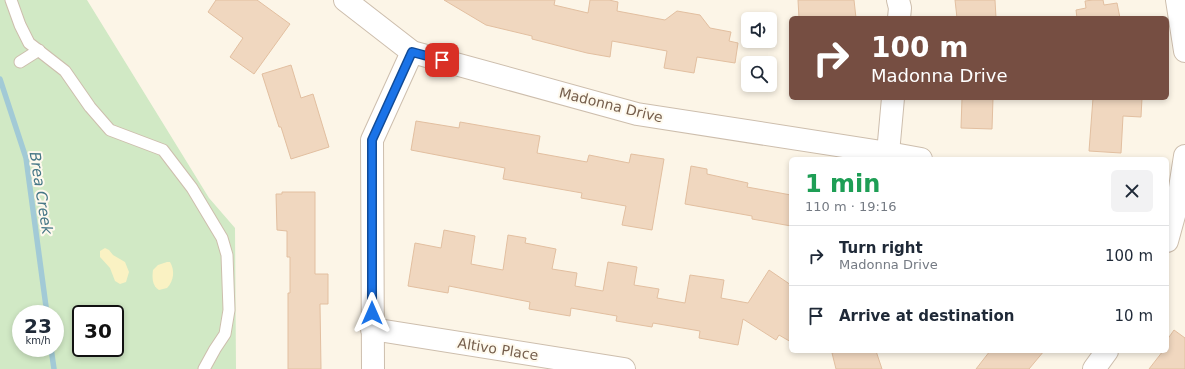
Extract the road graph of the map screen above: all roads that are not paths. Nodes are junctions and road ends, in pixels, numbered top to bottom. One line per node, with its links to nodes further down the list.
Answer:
1 (11, 0): 6 (lane)
2 (345, 0): 8 (street, Madonna Drive)
3 (898, 0): 5 (street)
4 (1177, 0): 7 (street)
5 (899, 16)
6 (38, 50): 9 (lane); 18 (lane)
7 (1185, 51)
8 (412, 52): 11 (street, Madonna Drive); 16 (street)
9 (20, 62)
10 (893, 100): 11 (street)
11 (888, 153): 13 (street, Madonna Drive)
12 (1185, 156): 14 (street)
13 (910, 157)
14 (1177, 201): 15 (street)
15 (1169, 233)
16 (372, 329): 19 (street); 20 (street, Altivo Place)
17 (1106, 353): 21 (street)
18 (204, 369)
19 (373, 369)
20 (624, 369)
21 (1094, 369)

